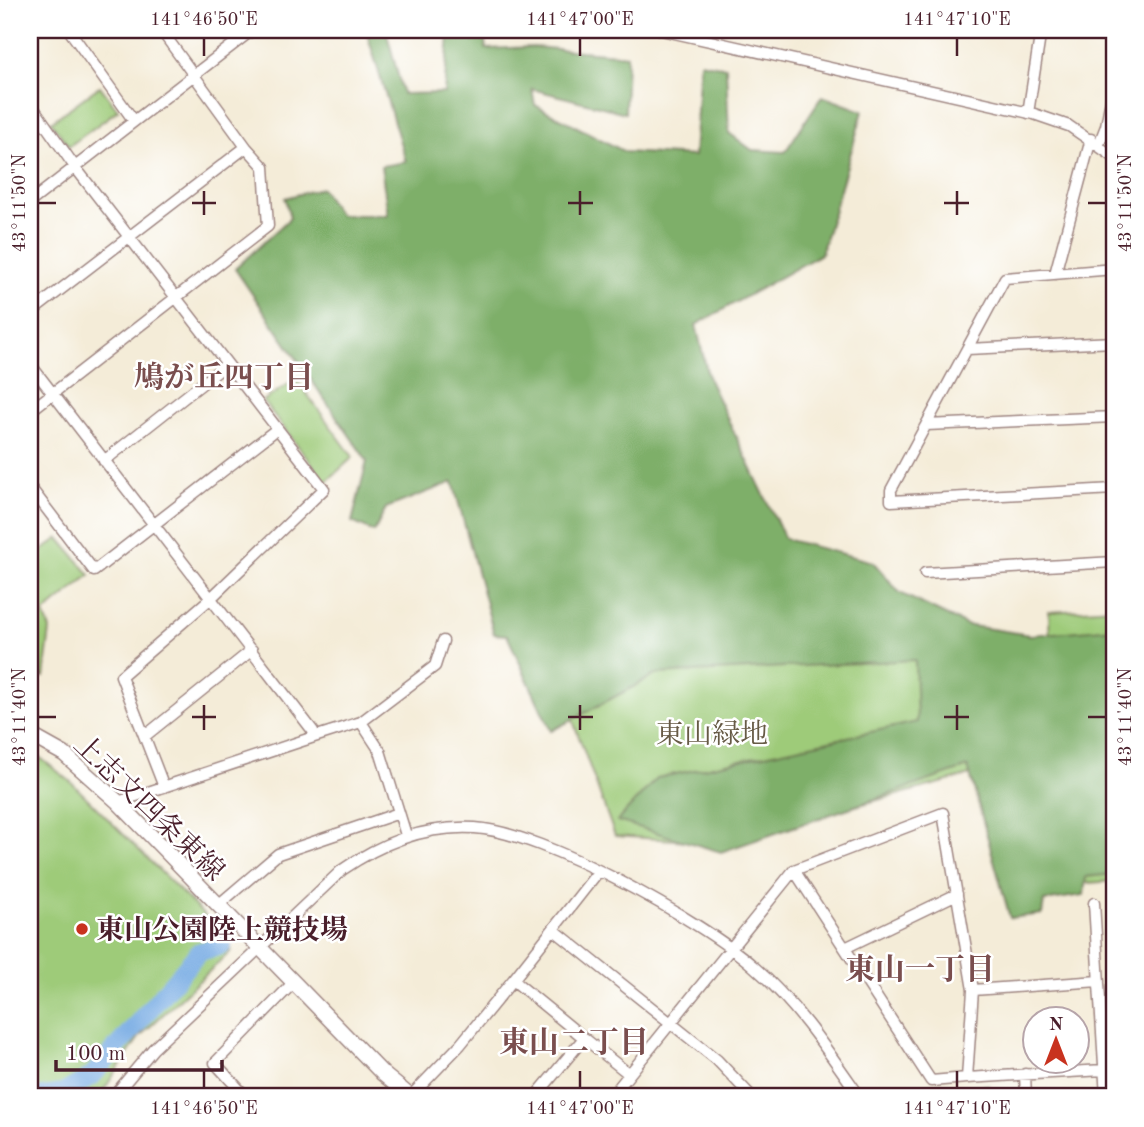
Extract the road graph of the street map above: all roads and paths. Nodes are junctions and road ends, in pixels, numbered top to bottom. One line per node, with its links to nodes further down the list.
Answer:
1 (69, 30): 10 (street)
2 (161, 30): 6 (street)
3 (252, 30): 6 (street)
4 (661, 30): 9 (street)
5 (1041, 30): 9 (street)
6 (193, 76): 10 (street); 12 (street)
7 (1114, 83): 11 (street)
8 (30, 103): 14 (street)
9 (1028, 113): 11 (street)
10 (134, 121): 14 (street)
11 (1095, 142): 13 (street); 18 (street)
12 (246, 147): 16 (street); 19 (street)
13 (1114, 157)
14 (75, 167): 15 (street); 16 (street)
15 (30, 202)
16 (129, 237): 19 (street); 20 (street)
17 (1114, 269): 18 (street)
18 (1055, 274): 22 (street)
19 (175, 298): 24 (street); 25 (street)
20 (30, 313)
21 (1114, 342): 22 (street)
22 (967, 349): 28 (street)
23 (30, 364): 25 (street)
24 (226, 364): 29 (street); 30 (street)
25 (52, 394): 26 (street); 30 (street)
26 (30, 411)
27 (1114, 417): 28 (street)
28 (926, 425): 32 (street)
29 (277, 429): 33 (street); 36 (street)
30 (104, 461): 33 (street)
31 (30, 487): 33 (street)
32 (1114, 489)
33 (156, 526): 36 (street)
34 (1114, 562): 35 (street)
35 (925, 573)
36 (211, 598): 38 (street); 41 (street)
37 (443, 641): 39 (street)
38 (252, 650): 41 (street); 42 (street)
39 (361, 722): 42 (street); 45 (street)
40 (30, 734): 44 (main road, 上志文四条東線)
41 (145, 736): 43 (street)
42 (314, 737): 43 (street)
43 (164, 787): 44 (street)
44 (118, 803): 51 (main road, 上志文四条東線)
45 (399, 813): 46 (street); 51 (street)
46 (406, 835): 48 (street); 53 (street)
47 (794, 870): 49 (street); 54 (street); 55 (street)
48 (598, 872): 52 (street); 55 (street)
49 (957, 894): 54 (street); 59 (street)
50 (1094, 903): 57 (street)
51 (218, 906): 53 (main road, 上志文四条東線)
52 (553, 929): 56 (street); 60 (street)
53 (258, 948): 58 (main road, 上志文四条東線); 67 (street)
54 (845, 948): 66 (street)
55 (731, 949): 60 (street); 73 (street)
56 (513, 980): 61 (street); 69 (street)
57 (1099, 981): 59 (street); 62 (street)
58 (294, 982): 68 (street); 69 (main road, 上志文四条東線)
59 (974, 990): 66 (street)
60 (671, 1023): 64 (street); 72 (street)
61 (584, 1038): 64 (street); 70 (street)
62 (1104, 1070): 63 (street); 75 (street)
63 (1092, 1071)
64 (629, 1074): 71 (street)
65 (1025, 1074): 66 (street); 74 (street)
66 (967, 1078)
67 (113, 1097)
68 (246, 1097)
69 (411, 1097)
70 (535, 1097)
71 (611, 1097)
72 (752, 1097)
73 (860, 1097)
74 (1026, 1097)
75 (1106, 1097)

